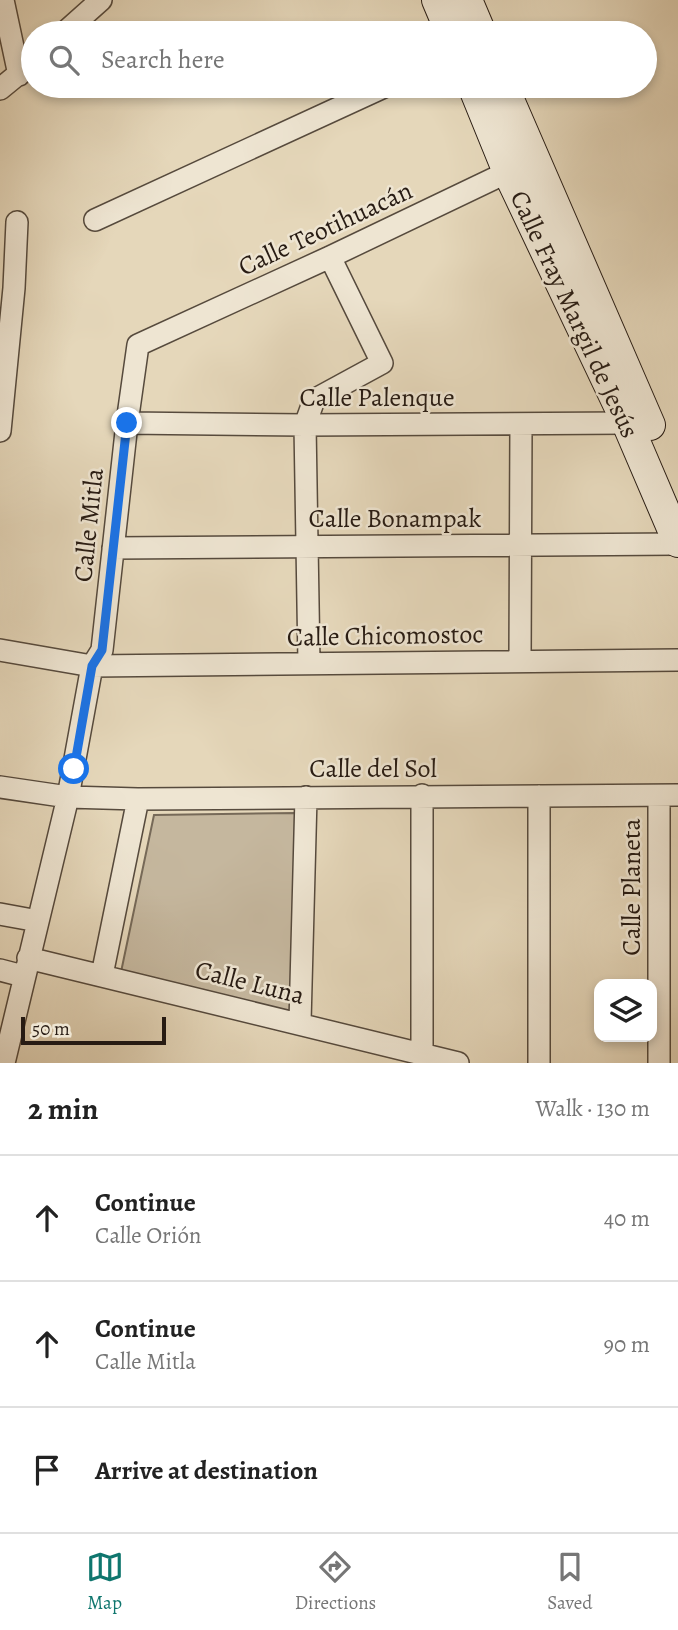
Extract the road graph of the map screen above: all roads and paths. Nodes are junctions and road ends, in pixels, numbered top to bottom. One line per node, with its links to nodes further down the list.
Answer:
1 (3, 0): 8 (street)
2 (101, 0): 5 (street)
3 (437, 0): 6 (street)
4 (467, 0): 7 (street)
5 (77, 21)
6 (446, 21)
7 (476, 21)
8 (21, 53)
9 (21, 72): 10 (street)
10 (0, 89)
11 (360, 98): 15 (street)
12 (480, 98): 14 (street, Calle Fray Margil de Jesús)
13 (506, 98): 14 (street, Calle Fray Margil de Jesús)
14 (521, 165): 17 (street, Calle Teotihuacán); 22 (street, Calle Fray Margil de Jesús); 26 (street, Calle Fray Margil de Jesús)
15 (95, 220)
16 (17, 222): 18 (street)
17 (330, 257): 19 (street, Calle Teotihuacán); 24 (street)
18 (7, 287): 20 (street)
19 (138, 345): 21 (street, Calle Mitla)
20 (1, 405): 25 (street)
21 (127, 423): 24 (street, Calle Palenque); 30 (street, Calle Mitla)
22 (627, 423): 23 (street, Calle Palenque); 27 (street, Calle Fray Margil de Jesús)
23 (521, 424): 24 (street, Calle Palenque); 28 (street)
24 (305, 425): 29 (street)
25 (0, 431)
26 (678, 490)
27 (678, 543): 28 (street, Calle Bonampak)
28 (522, 545): 29 (street, Calle Bonampak); 33 (street)
29 (306, 547): 30 (street, Calle Bonampak); 34 (street)
30 (113, 548): 35 (street, Calle Mitla)
31 (0, 650): 35 (street, Calle Chicomostoc)
32 (678, 660): 33 (street, Calle Chicomostoc)
33 (520, 662): 34 (street, Calle Chicomostoc)
34 (309, 663): 35 (street, Calle Chicomostoc)
35 (92, 666): 40 (street, Calle Mitla)
36 (0, 787): 40 (street, Calle del Sol)
37 (422, 795): 39 (street, Calle del Sol); 41 (street, Calle del Sol); 49 (street)
38 (668, 795): 39 (street, Calle del Sol); 53 (street, Calle Planeta)
39 (539, 796): 52 (street)
40 (68, 797): 42 (street, Calle del Sol); 44 (street, Calle Mitla)
41 (306, 797): 42 (street, Calle del Sol); 48 (street)
42 (138, 799): 47 (street)
43 (0, 914): 44 (street)
44 (38, 921): 45 (street, Calle Mitla)
45 (26, 967): 46 (street, Calle Luna); 47 (street, Calle Luna); 50 (street, Calle Mitla)
46 (0, 971)
47 (102, 975): 48 (street, Calle Luna)
48 (300, 1023): 49 (street, Calle Luna)
49 (422, 1053): 51 (street, Calle Luna)
50 (4, 1063)
51 (458, 1063)
52 (539, 1063)
53 (659, 1063)

